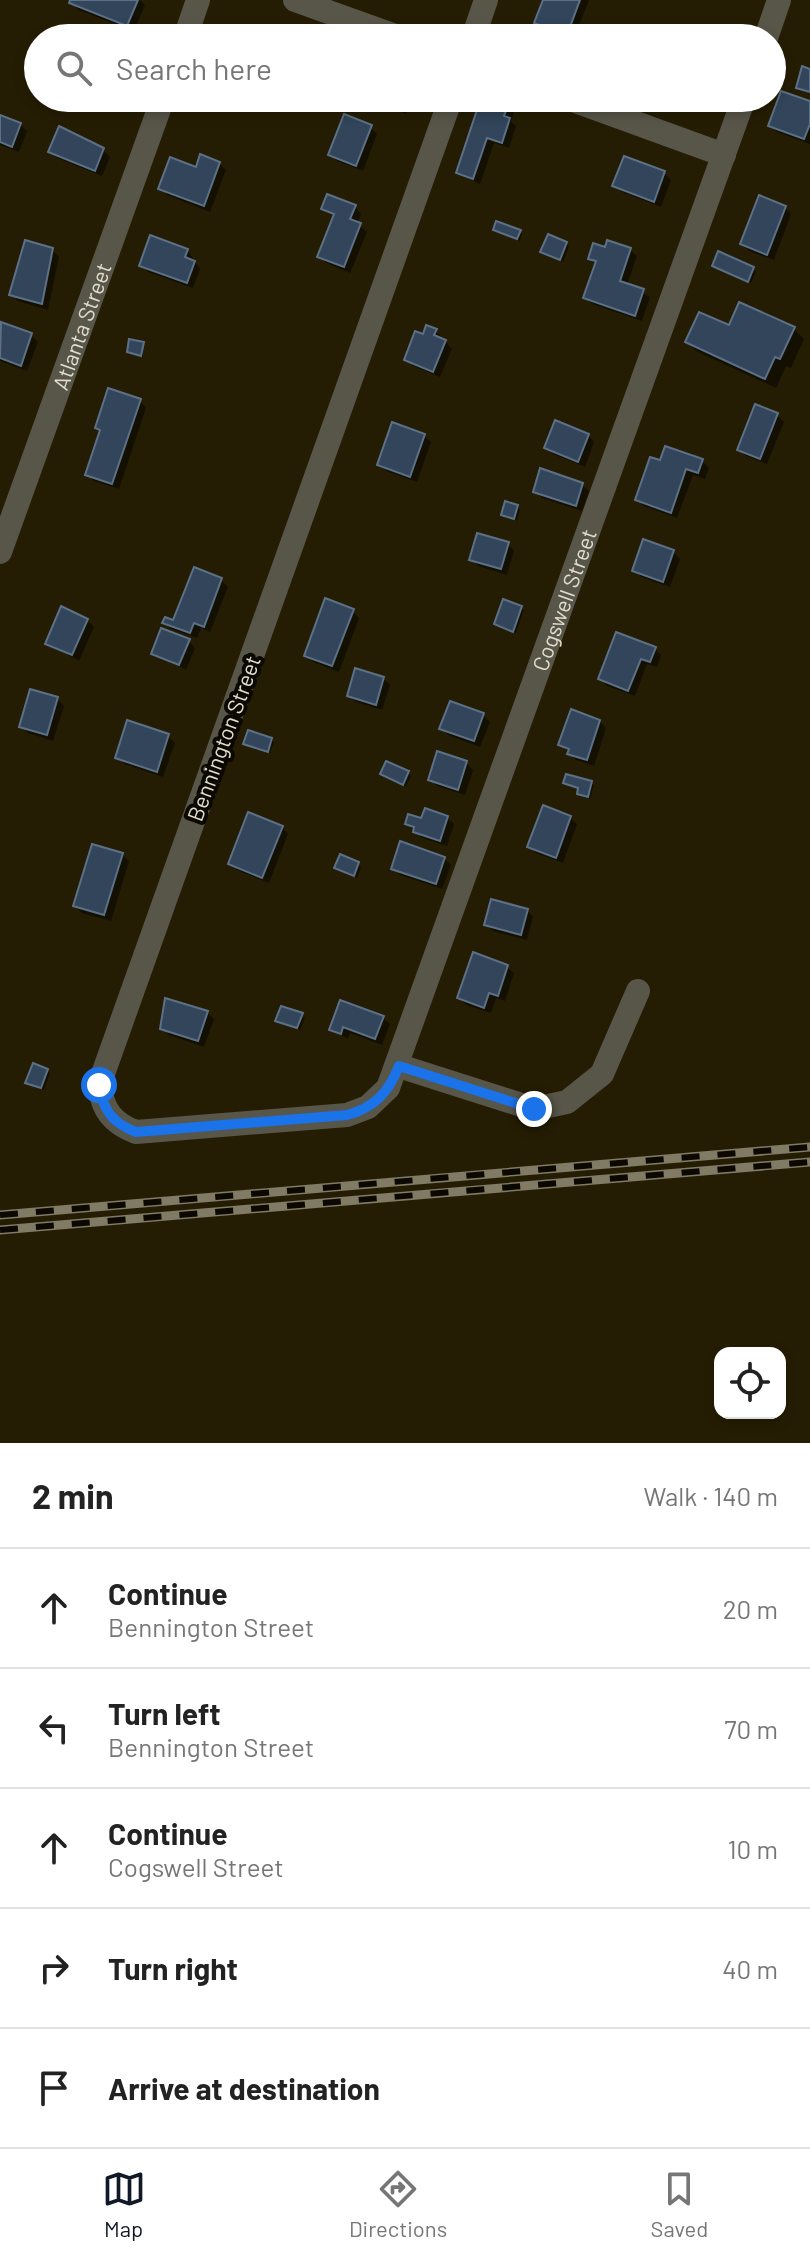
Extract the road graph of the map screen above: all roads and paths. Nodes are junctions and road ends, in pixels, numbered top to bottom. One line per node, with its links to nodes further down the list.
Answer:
1 (198, 0): 5 (street)
2 (295, 0): 6 (street)
3 (486, 0): 7 (street)
4 (779, 0): 8 (street)
5 (190, 24)
6 (362, 24)
7 (478, 24)
8 (771, 24)
9 (158, 112): 14 (street, Atlanta Street)
10 (446, 112): 17 (street, Bennington Street)
11 (606, 112): 13 (street)
12 (739, 112): 13 (street, Cogswell Street)
13 (724, 155): 16 (street, Cogswell Street)
14 (0, 552)
15 (638, 991): 16 (street)
16 (399, 1066): 17 (street, Cogswell Street)
17 (378, 1100)

